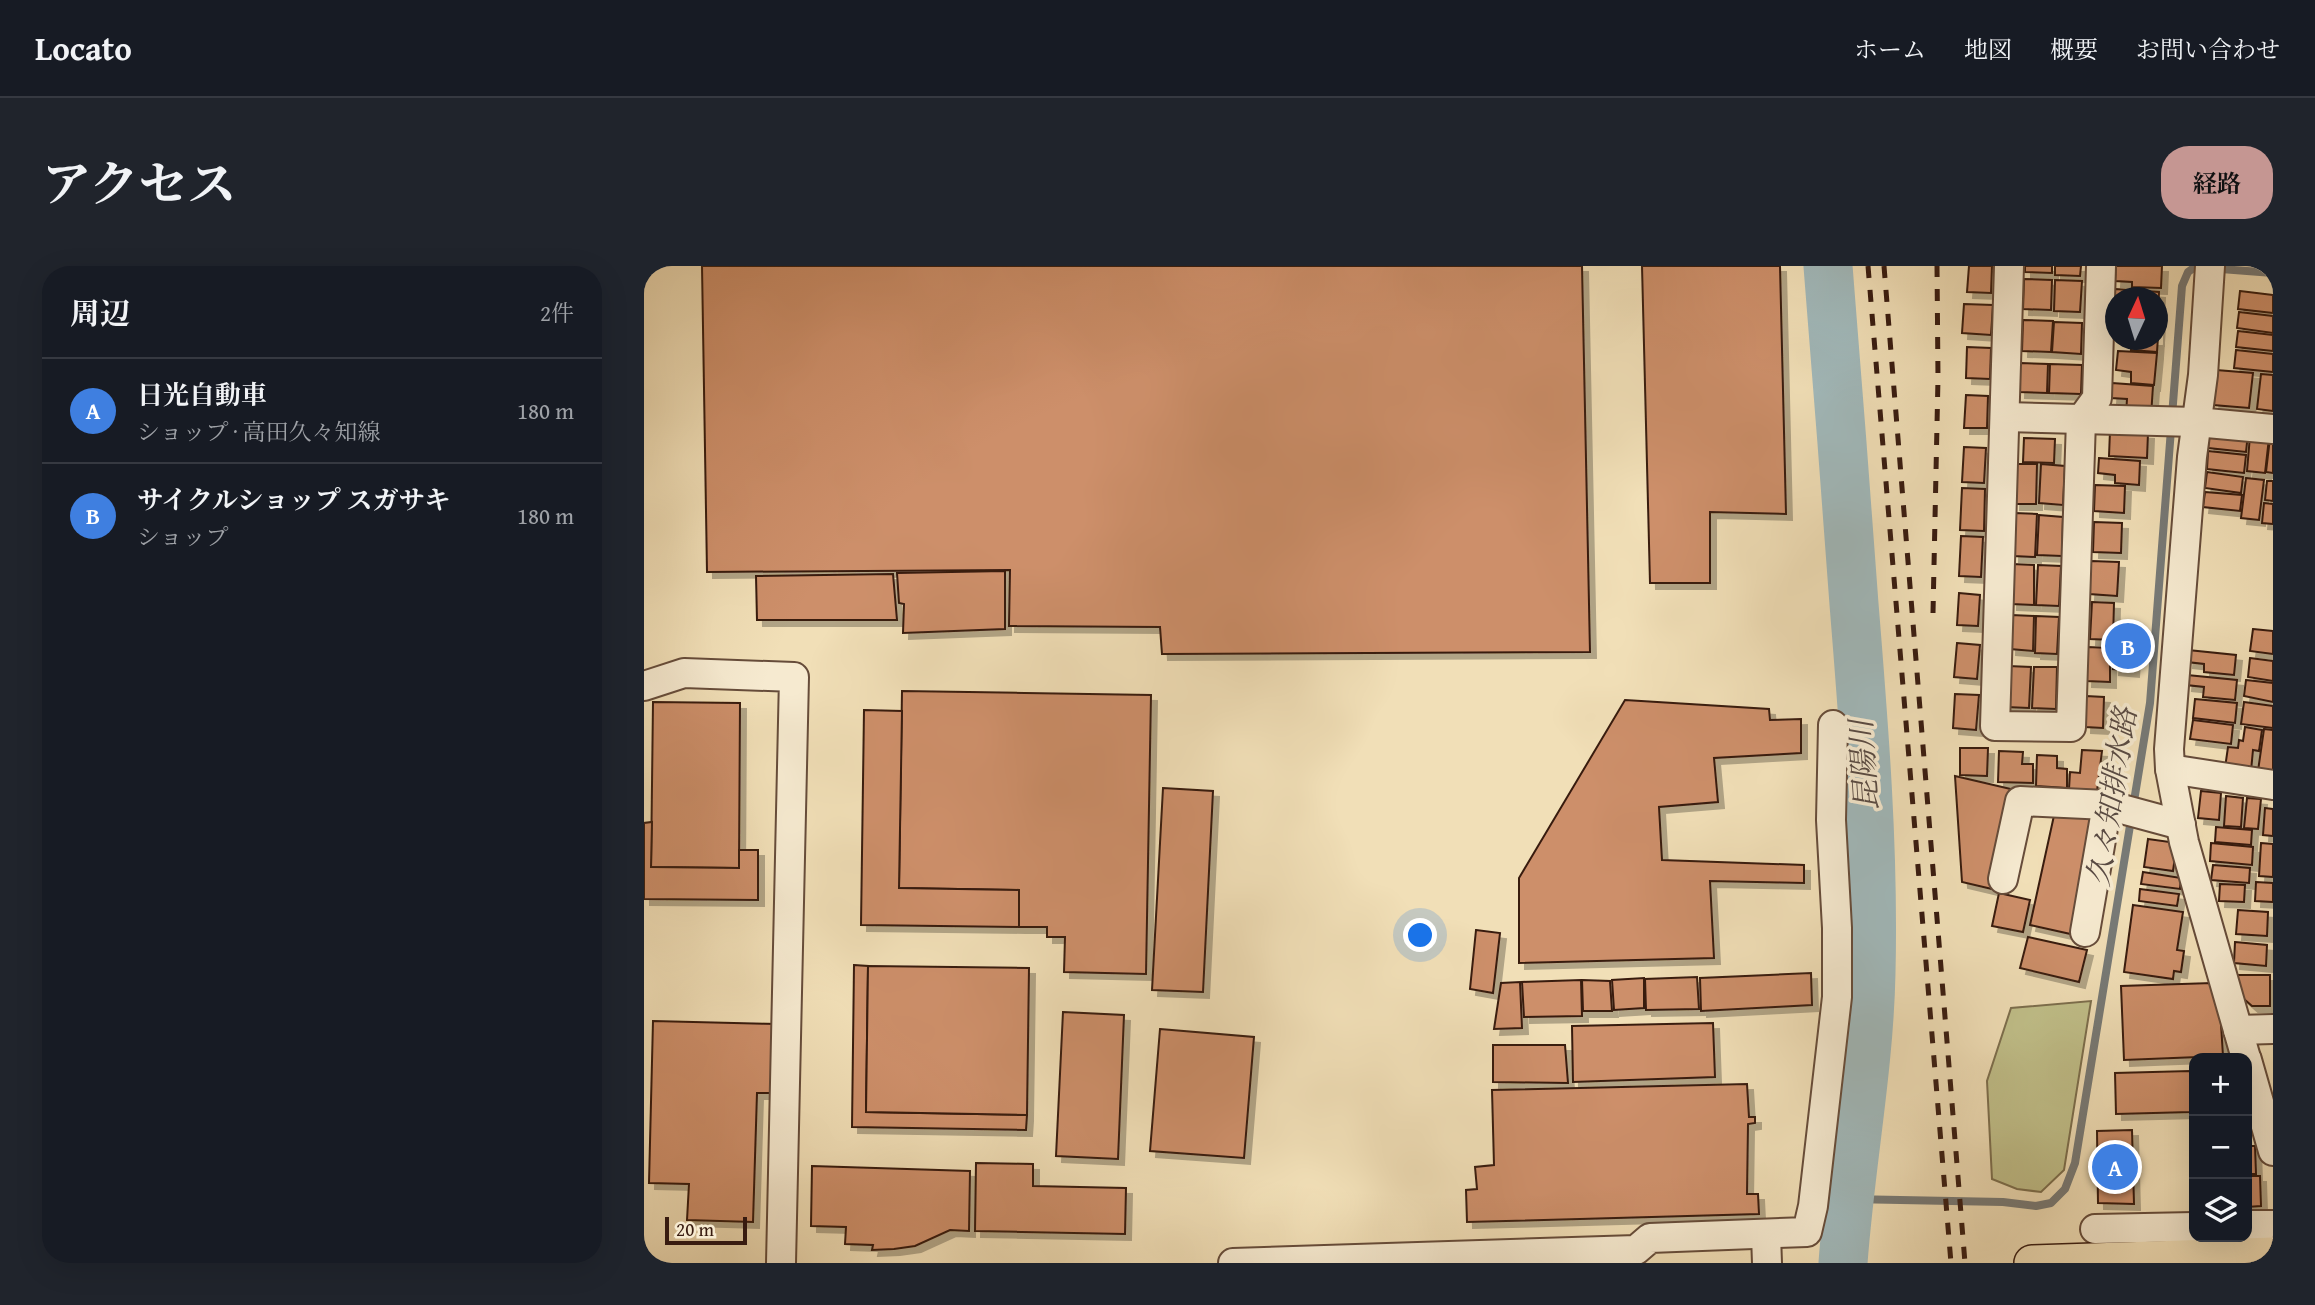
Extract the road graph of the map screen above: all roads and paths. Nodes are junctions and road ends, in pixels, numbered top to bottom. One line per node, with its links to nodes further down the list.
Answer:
1 (2010, 266): 4 (street)
2 (2101, 266): 5 (street)
3 (2210, 274): 6 (street)
4 (2005, 417): 5 (street); 5 (street)
5 (2081, 420): 6 (street)
6 (2190, 422): 7 (street); 10 (street)
7 (2273, 429)
8 (644, 686): 28 (street)
9 (1833, 725): 25 (street)
10 (2170, 769): 11 (street); 13 (street)
11 (2273, 785)
12 (2111, 806): 13 (street); 14 (street); 15 (street)
13 (2181, 825): 17 (street)
14 (2003, 879)
15 (2085, 932)
16 (2273, 1029): 17 (street)
17 (2238, 1030): 18 (street)
18 (2245, 1053)
19 (2252, 1077): 20 (street)
20 (2273, 1151)
21 (2273, 1225): 22 (street)
22 (2252, 1226)
23 (2189, 1227): 24 (street)
24 (2095, 1230)
25 (1766, 1235): 27 (street); 30 (street)
26 (2273, 1255): 31 (main road)
27 (1269, 1262): 29 (street)
28 (782, 1263)
29 (1233, 1263)
30 (1767, 1263)
31 (2032, 1263)

